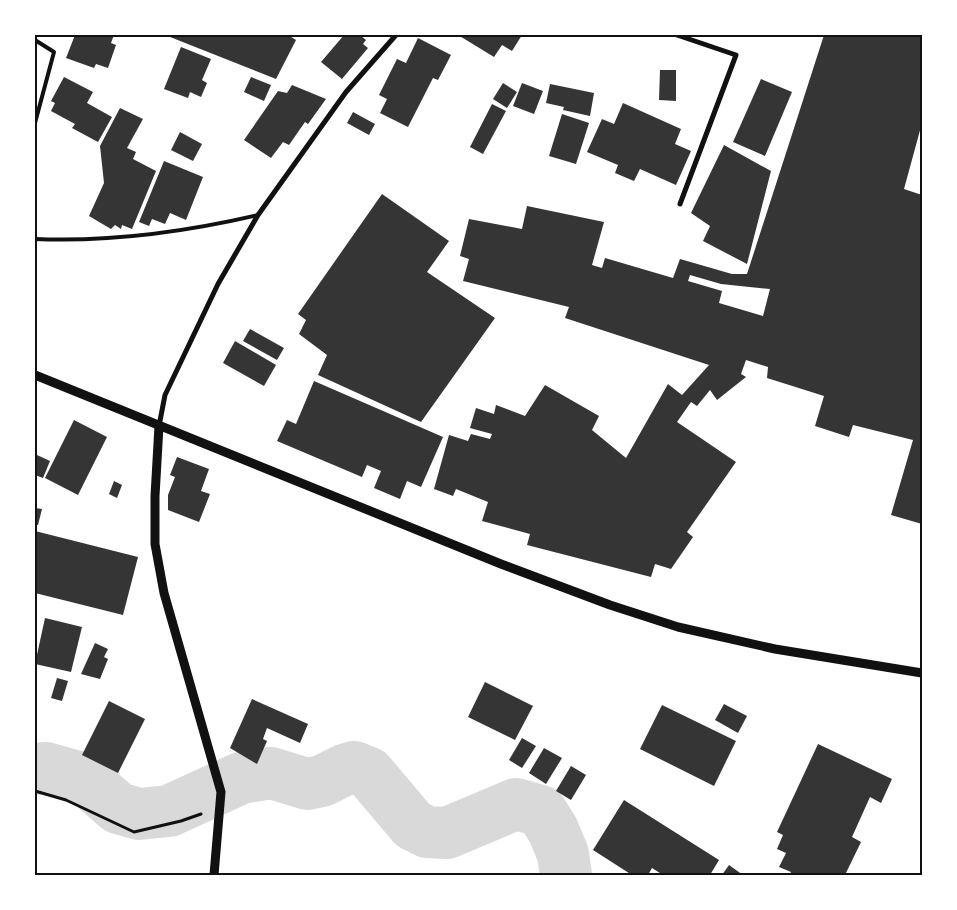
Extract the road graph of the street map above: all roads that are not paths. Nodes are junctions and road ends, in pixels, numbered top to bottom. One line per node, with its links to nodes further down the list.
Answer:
1 (396, 35): 6 (street)
2 (677, 35): 5 (street)
3 (35, 40): 4 (lane)
4 (35, 122)
5 (680, 204)
6 (258, 215): 7 (lane); 9 (street)
7 (35, 239)
8 (35, 375): 9 (street)
9 (159, 426): 10 (street); 11 (street)
10 (922, 673)
11 (214, 875)

